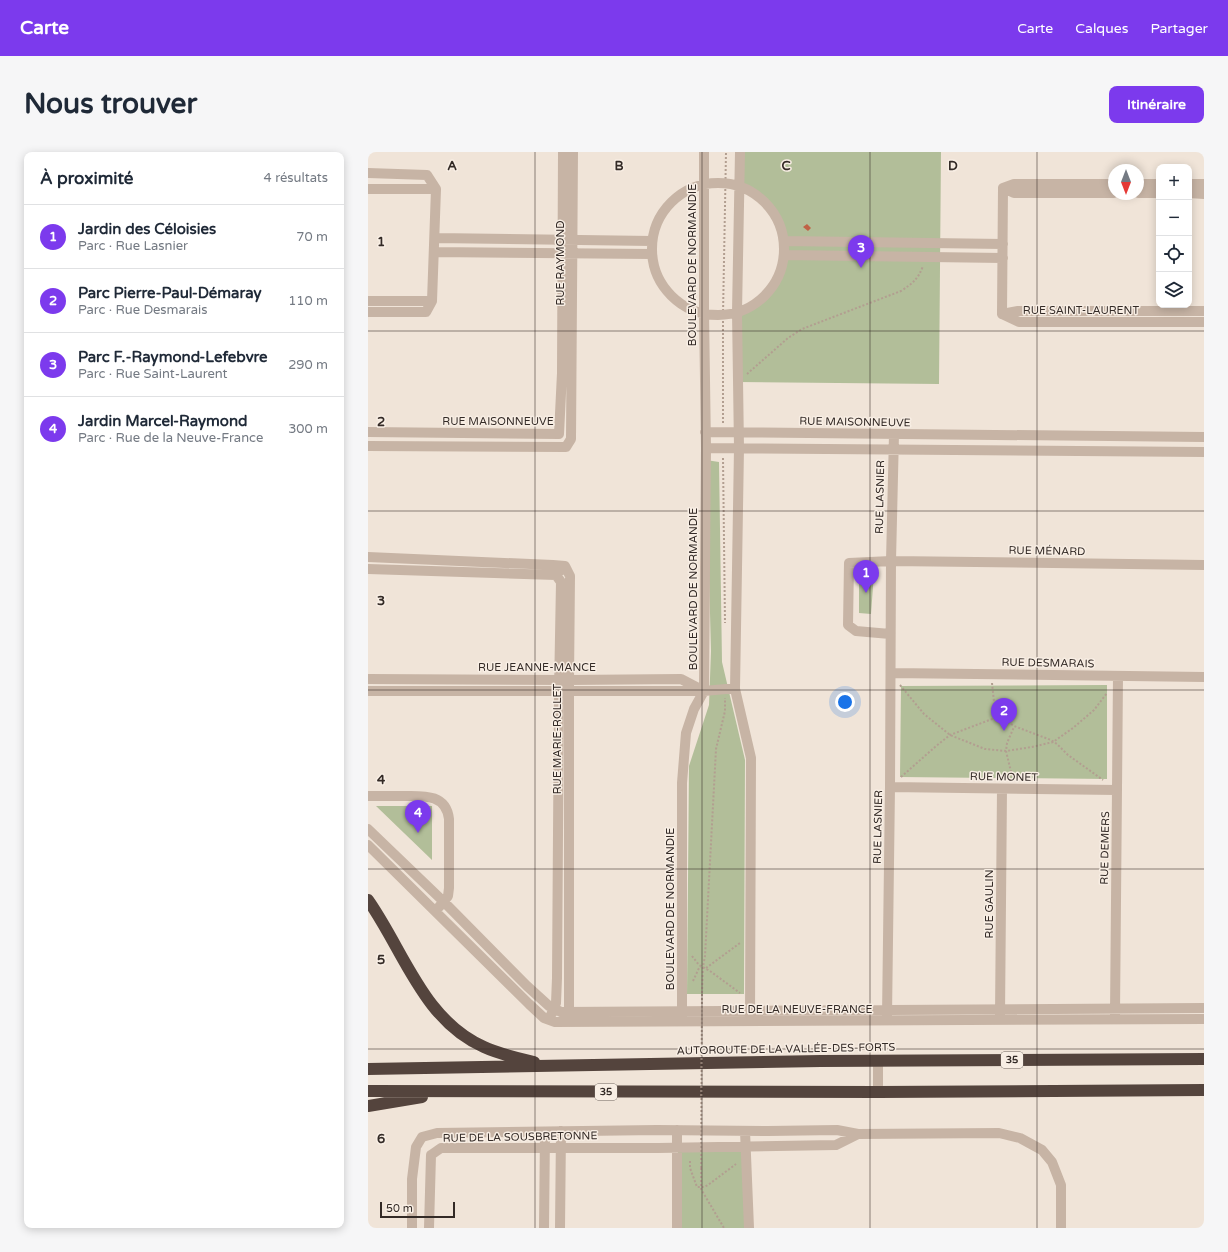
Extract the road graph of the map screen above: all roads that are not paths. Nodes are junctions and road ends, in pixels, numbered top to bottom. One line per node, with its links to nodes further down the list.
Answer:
1 (563, 152): 22 (street, RUE RAYMOND)
2 (573, 152): 22 (street, RUE RAYMOND)
3 (704, 152): 6 (street, BOULEVARD DE NORMANDIE)
4 (740, 152): 12 (street)
5 (368, 173): 15 (street)
6 (704, 184): 12 (street); 23 (street); 38 (street, BOULEVARD DE NORMANDIE)
7 (1108, 184): 13 (street)
8 (1144, 184): 9 (street)
9 (1156, 184)
10 (1192, 184): 11 (street)
11 (1204, 184)
12 (739, 186): 24 (street); 36 (street)
13 (1003, 188): 16 (street); 26 (street, RUE SAINT-LAURENT)
14 (368, 189): 15 (street)
15 (436, 190): 21 (street)
16 (1108, 193)
17 (1144, 193): 18 (street)
18 (1156, 193)
19 (1192, 194): 20 (street)
20 (1204, 194)
21 (435, 238): 22 (street); 27 (street)
22 (568, 240): 23 (street); 28 (street, RUE RAYMOND)
23 (652, 241): 29 (street)
24 (784, 241): 25 (street); 30 (street)
25 (850, 242): 26 (street); 31 (street)
26 (1002, 244): 32 (street, RUE SAINT-LAURENT)
27 (434, 252): 28 (street); 34 (street)
28 (568, 253): 29 (street); 41 (street, RUE RAYMOND)
29 (652, 254): 38 (street)
30 (784, 255): 31 (street); 36 (street)
31 (850, 256): 32 (street)
32 (1003, 258): 39 (street, RUE SAINT-LAURENT)
33 (368, 301): 34 (street)
34 (432, 301): 35 (street)
35 (368, 312)
36 (737, 312): 38 (street); 44 (street)
37 (1204, 312): 39 (street, RUE SAINT-LAURENT)
38 (704, 313): 43 (street, BOULEVARD DE NORMANDIE)
39 (1186, 317): 40 (street, RUE SAINT-LAURENT)
40 (1204, 322)
41 (567, 373): 45 (street, RUE RAYMOND); 51 (street, RUE RAYMOND)
42 (368, 432): 45 (street, RUE MAISONNEUVE)
43 (705, 432): 44 (street, RUE MAISONNEUVE); 52 (street, BOULEVARD DE NORMANDIE)
44 (739, 432): 46 (street, RUE MAISONNEUVE); 53 (street)
45 (559, 434): 51 (street, RUE MAISONNEUVE)
46 (894, 434): 47 (street, RUE MAISONNEUVE); 54 (street, RUE LASNIER)
47 (1005, 435): 48 (street, RUE MAISONNEUVE); 55 (street)
48 (1128, 436): 49 (street, RUE MAISONNEUVE); 56 (street)
49 (1204, 437)
50 (368, 446): 51 (street)
51 (566, 447)
52 (706, 448): 53 (street); 73 (street, BOULEVARD DE NORMANDIE)
53 (739, 448): 54 (street); 70 (street)
54 (893, 450): 55 (street); 59 (street, RUE LASNIER)
55 (1005, 451): 56 (street)
56 (1128, 452): 57 (street)
57 (1204, 452)
58 (368, 557): 61 (street)
59 (891, 561): 60 (street, RUE MÉNARD); 64 (street, RUE LASNIER); 64 (street)
60 (1204, 565)
61 (565, 566): 63 (street); 69 (street, RUE MARIE-ROLLET)
62 (368, 569): 63 (street)
63 (556, 575): 69 (street, RUE MARIE-ROLLET)
64 (890, 634): 65 (street, RUE LASNIER)
65 (891, 673): 68 (street, RUE DESMARAIS); 74 (street, RUE LASNIER)
66 (1204, 677): 68 (street, RUE DESMARAIS)
67 (368, 678): 69 (street, RUE JEANNE-MANCE)
68 (1118, 678): 76 (street, RUE DEMERS)
69 (564, 680): 72 (street, RUE MARIE-ROLLET); 73 (street, RUE JEANNE-MANCE)
70 (730, 689): 73 (street); 91 (street)
71 (368, 691): 72 (street)
72 (564, 691): 73 (street); 80 (street, RUE MARIE-ROLLET); 81 (street, RUE MARIE-ROLLET)
73 (704, 691): 90 (street, BOULEVARD DE NORMANDIE)
74 (890, 787): 75 (street, RUE MONET); 89 (street, RUE LASNIER)
75 (1002, 788): 76 (street, RUE MONET); 88 (street, RUE GAULIN)
76 (1117, 790): 85 (street, RUE DEMERS)
77 (368, 796): 83 (street)
78 (368, 829): 83 (street, RUE DE LA NEUVE-FRANCE)
79 (368, 845): 84 (street)
80 (557, 864): 81 (street); 87 (street, RUE MARIE-ROLLET)
81 (569, 864): 92 (street, RUE MARIE-ROLLET)
82 (368, 900): 102 (highway)
83 (444, 902): 84 (street); 87 (street, RUE DE LA NEUVE-FRANCE)
84 (435, 911): 94 (street)
85 (1114, 1008): 86 (street, RUE DE LA NEUVE-FRANCE); 88 (street, RUE DE LA NEUVE-FRANCE); 96 (street, RUE DEMERS)
86 (1204, 1008)
87 (554, 1009): 92 (street, RUE DE LA NEUVE-FRANCE); 94 (street, RUE MARIE-ROLLET)
88 (1000, 1009): 89 (street, RUE DE LA NEUVE-FRANCE); 95 (street, RUE GAULIN)
89 (887, 1010): 91 (street, RUE DE LA NEUVE-FRANCE); 97 (street, RUE LASNIER)
90 (682, 1011): 91 (street, RUE DE LA NEUVE-FRANCE); 92 (street, RUE DE LA NEUVE-FRANCE); 98 (street, BOULEVARD DE NORMANDIE)
91 (750, 1011): 99 (street)
92 (569, 1017): 94 (street, RUE DE LA NEUVE-FRANCE); 98 (street, RUE DE LA NEUVE-FRANCE)
93 (1204, 1019): 96 (street, RUE DE LA NEUVE-FRANCE)
94 (548, 1020)
95 (1000, 1020): 96 (street, RUE DE LA NEUVE-FRANCE); 97 (street, RUE DE LA NEUVE-FRANCE)
96 (1115, 1020)
97 (887, 1021): 99 (street, RUE DE LA NEUVE-FRANCE)
98 (682, 1022): 99 (street, RUE DE LA NEUVE-FRANCE)
99 (750, 1022)
100 (1204, 1059): 101 (highway, AUTOROUTE DE LA VALLÉE-DES-FORTS / 35)
101 (878, 1061): 102 (highway, AUTOROUTE DE LA VALLÉE-DES-FORTS / 35); 107 (street)
102 (546, 1066): 103 (highway, AUTOROUTE DE LA VALLÉE-DES-FORTS / 35)
103 (368, 1069)
104 (1204, 1090): 107 (highway, 35)
105 (368, 1091): 106 (highway, 35)
106 (457, 1091): 107 (highway, 35); 108 (highway)
107 (878, 1092)
108 (368, 1106)
109 (677, 1130): 110 (street, RUE DE LA SOUSBRETONNE); 111 (street, RUE DE LA SOUSBRETONNE); 117 (street)
110 (561, 1131): 112 (street, RUE DE LA SOUSBRETONNE); 115 (street)
111 (745, 1131): 113 (street, RUE DE LA SOUSBRETONNE); 116 (street)
112 (545, 1132): 114 (street, RUE DE LA SOUSBRETONNE); 118 (street)
113 (858, 1134): 116 (street, RUE DE LA SOUSBRETONNE); 126 (street, RUE DE LA SOUSBRETONNE)
114 (416, 1147): 119 (street, RUE DE LA SOUSBRETONNE); 120 (street)
115 (560, 1147): 117 (street, RUE DE LA SOUSBRETONNE); 118 (street, RUE DE LA SOUSBRETONNE); 123 (street)
116 (746, 1147): 117 (street, RUE DE LA SOUSBRETONNE); 125 (street)
117 (677, 1148): 124 (street)
118 (544, 1149): 119 (street, RUE DE LA SOUSBRETONNE); 122 (street)
119 (431, 1155): 121 (street)
120 (412, 1228)
121 (429, 1228)
122 (544, 1228)
123 (560, 1228)
124 (677, 1228)
125 (749, 1228)
126 (1061, 1228)

